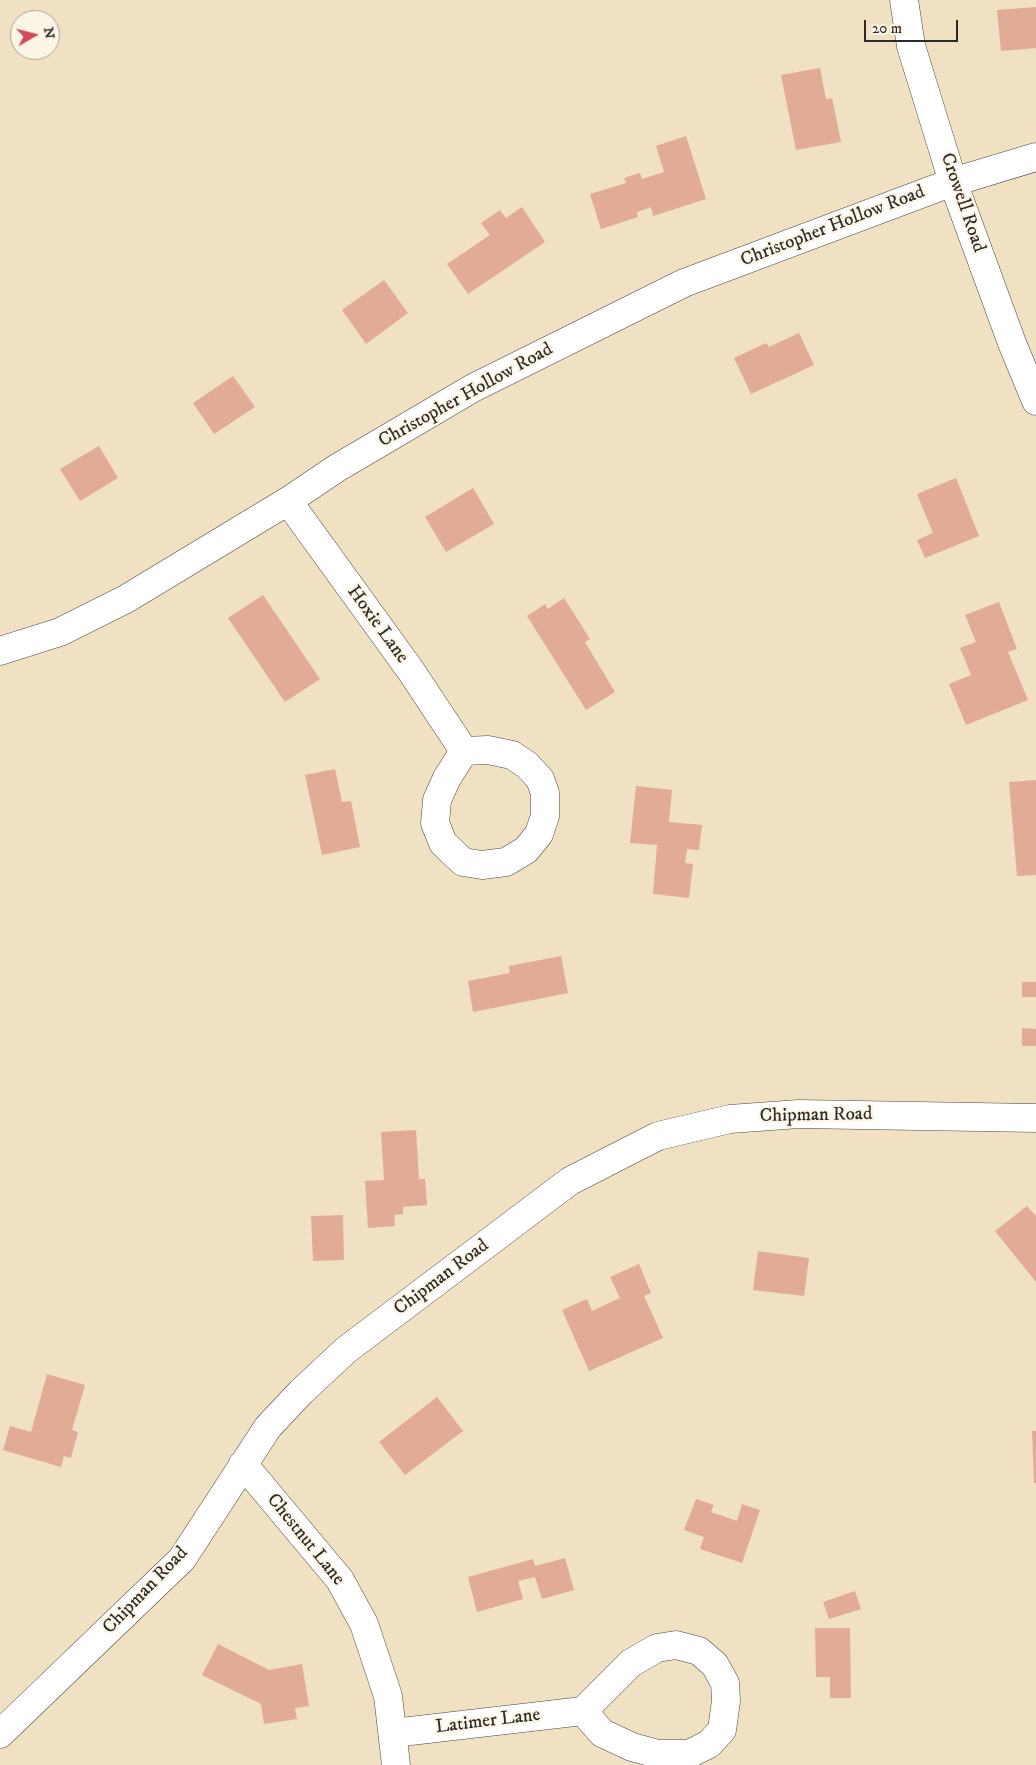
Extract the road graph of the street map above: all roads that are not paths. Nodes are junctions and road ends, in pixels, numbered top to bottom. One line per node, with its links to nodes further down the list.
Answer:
1 (904, 0): 3 (street, Crowell Road)
2 (1036, 157): 3 (street, Christopher Hollow Road)
3 (953, 182): 4 (street, Crowell Road); 5 (street, Christopher Hollow Road)
4 (1036, 401)
5 (288, 502): 6 (street, Christopher Hollow Road); 7 (street, Hoxie Lane)
6 (0, 651)
7 (464, 751): 7 (street)
8 (1036, 1118): 9 (street, Chipman Road)
9 (243, 1464): 11 (street, Chipman Road); 12 (street, Chestnut Lane)
10 (583, 1712): 10 (street); 12 (street, Latimer Lane)
11 (0, 1734)
12 (393, 1734): 13 (street, Chestnut Lane)
13 (396, 1765)

